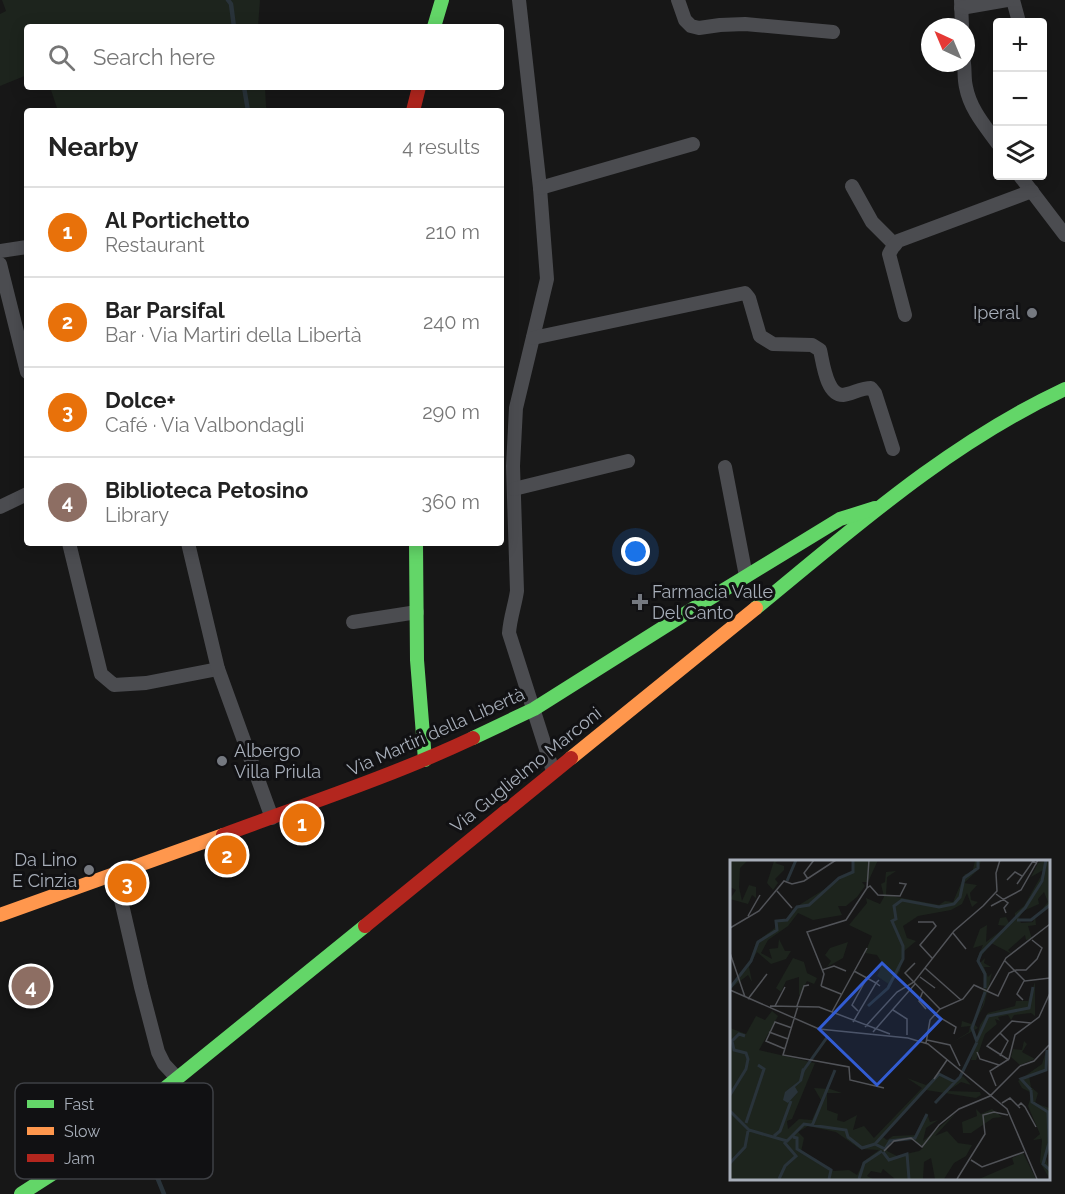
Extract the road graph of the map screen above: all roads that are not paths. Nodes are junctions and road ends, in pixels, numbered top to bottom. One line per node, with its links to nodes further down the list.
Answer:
1 (442, 0): 8 (main road)
2 (519, 0): 17 (street)
3 (678, 0): 9 (street)
4 (1007, 0): 6 (street)
5 (1013, 0): 7 (street)
6 (961, 4)
7 (1018, 18)
8 (435, 24)
9 (833, 32)
10 (964, 72): 13 (street)
11 (418, 90): 12 (main road)
12 (414, 108)
13 (993, 138)
14 (693, 144): 17 (street)
15 (1023, 180): 18 (street)
16 (852, 186): 20 (street)
17 (540, 188): 25 (street)
18 (1032, 191): 19 (street); 20 (street)
19 (1065, 235)
20 (895, 245): 24 (street)
21 (24, 247): 22 (street)
22 (0, 251)
23 (0, 264): 26 (street)
24 (905, 315)
25 (533, 338): 29 (street); 30 (street)
26 (24, 360)
27 (1065, 389): 35 (main road, Via Guglielmo Marconi)
28 (504, 408): 29 (street)
29 (516, 408): 33 (street)
30 (893, 449)
31 (628, 461): 33 (street)
32 (725, 467): 42 (street)
33 (514, 489): 46 (street)
34 (24, 495): 36 (street)
35 (880, 506): 40 (main road, Via Martiri della Libertà); 41 (main road, Via Guglielmo Marconi)
36 (0, 507)
37 (70, 546): 45 (street)
38 (189, 546): 45 (street)
39 (416, 546): 43 (main road)
40 (791, 549): 41 (main road); 42 (main road, Via Martiri della Libertà)
41 (823, 552): 48 (main road, Via Guglielmo Marconi)
42 (746, 576): 46 (main road, Via Martiri della Libertà)
43 (417, 612): 44 (street); 47 (main road)
44 (353, 622)
45 (218, 669): 49 (street)
46 (534, 710): 47 (main road, Via Martiri della Libertà); 48 (street)
47 (425, 760): 49 (main road, Via Martiri della Libertà)
48 (553, 771): 52 (main road, Via Guglielmo Marconi)
49 (272, 818): 50 (main road, Via Martiri della Libertà)
50 (115, 874): 51 (main road, Via Martiri della Libertà); 52 (street)
51 (0, 915)
52 (177, 1078): 53 (main road, Via Guglielmo Marconi)
53 (171, 1083)
54 (45, 1179): 55 (main road, Via Guglielmo Marconi)
55 (21, 1194)

